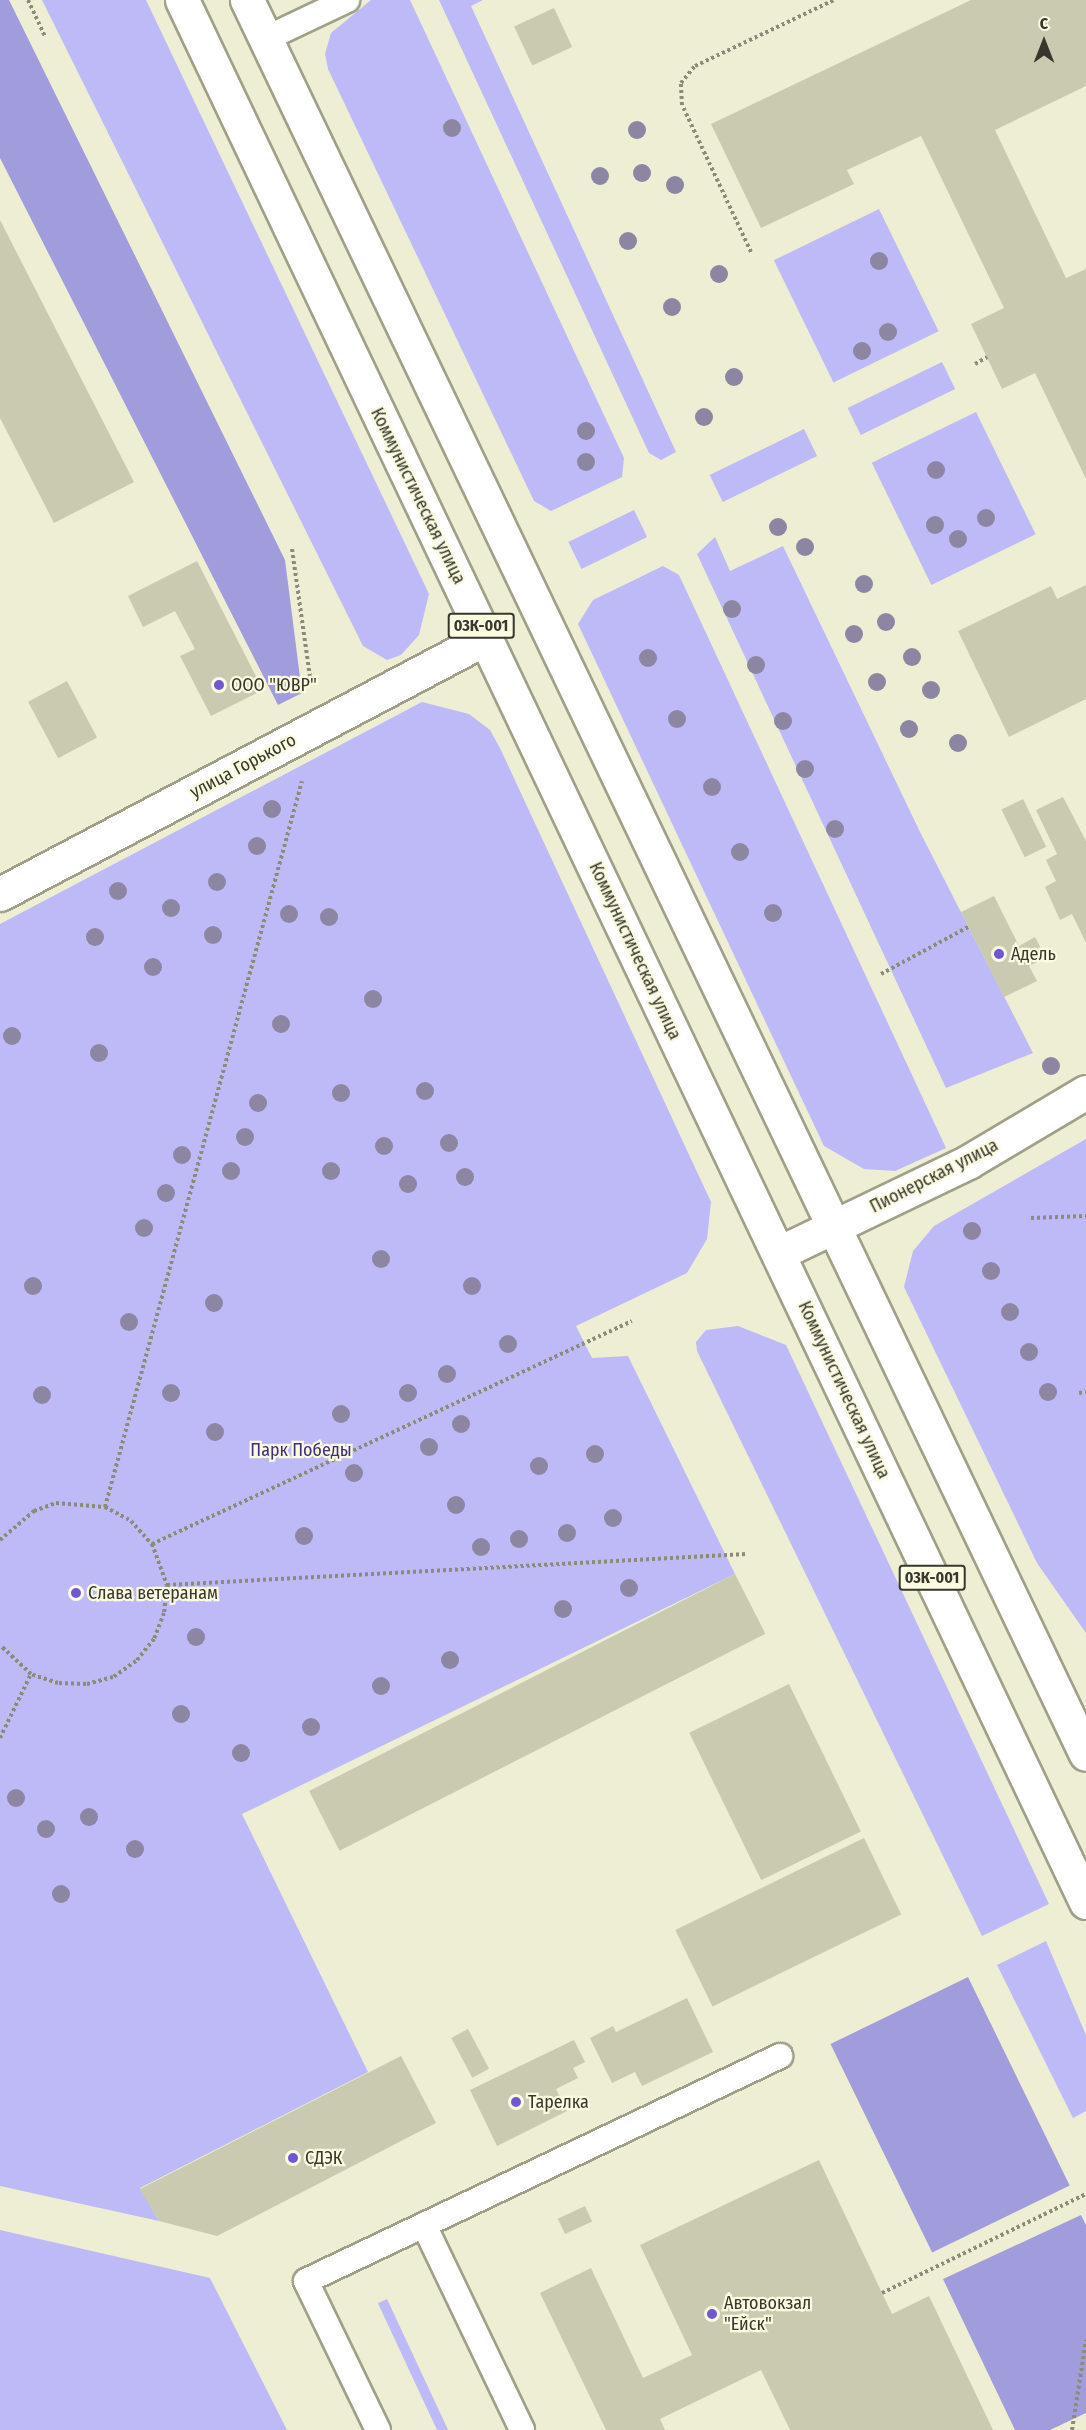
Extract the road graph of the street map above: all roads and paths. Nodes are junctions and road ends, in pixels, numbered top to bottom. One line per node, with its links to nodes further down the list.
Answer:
1 (28, 0): 6 (path)
2 (182, 0): 12 (main road, Коммунистическая улица / 03К-001)
3 (247, 0): 7 (main road, 03К-001)
4 (347, 0): 7 (lane)
5 (834, 0): 8 (path)
6 (45, 36)
7 (265, 39): 20 (main road, 03К-001)
8 (751, 252)
9 (987, 357): 10 (path)
10 (975, 364)
11 (292, 549): 13 (path)
12 (486, 638): 13 (main road, улица Горького); 21 (main road, Коммунистическая улица / 03К-001)
13 (316, 728): 14 (main road, улица Горького); 25 (path)
14 (0, 894)
15 (968, 927): 16 (path)
16 (881, 974)
17 (1086, 1092): 20 (main road, Пионерская улица)
18 (1086, 1216): 19 (path)
19 (1031, 1218)
20 (833, 1226): 21 (main road, Пионерская улица); 33 (main road, 03К-001)
21 (779, 1253): 34 (main road, Коммунистическая улица / 03К-001)
22 (632, 1321): 27 (path)
23 (1086, 1391): 24 (path)
24 (1079, 1394)
25 (105, 1506): 26 (path); 27 (path)
26 (0, 1540)
27 (152, 1544): 29 (path)
28 (746, 1554): 29 (path)
29 (166, 1585): 31 (path)
30 (0, 1645): 31 (path)
31 (31, 1674): 32 (path)
32 (0, 1738)
33 (1086, 1754)
34 (1086, 1902)
35 (780, 2055): 37 (lane)
36 (1086, 2194): 38 (path)
37 (424, 2225): 40 (lane); 41 (lane)
38 (882, 2293)
39 (1086, 2340): 42 (path)
40 (378, 2430)
41 (522, 2430)
42 (1072, 2430)

